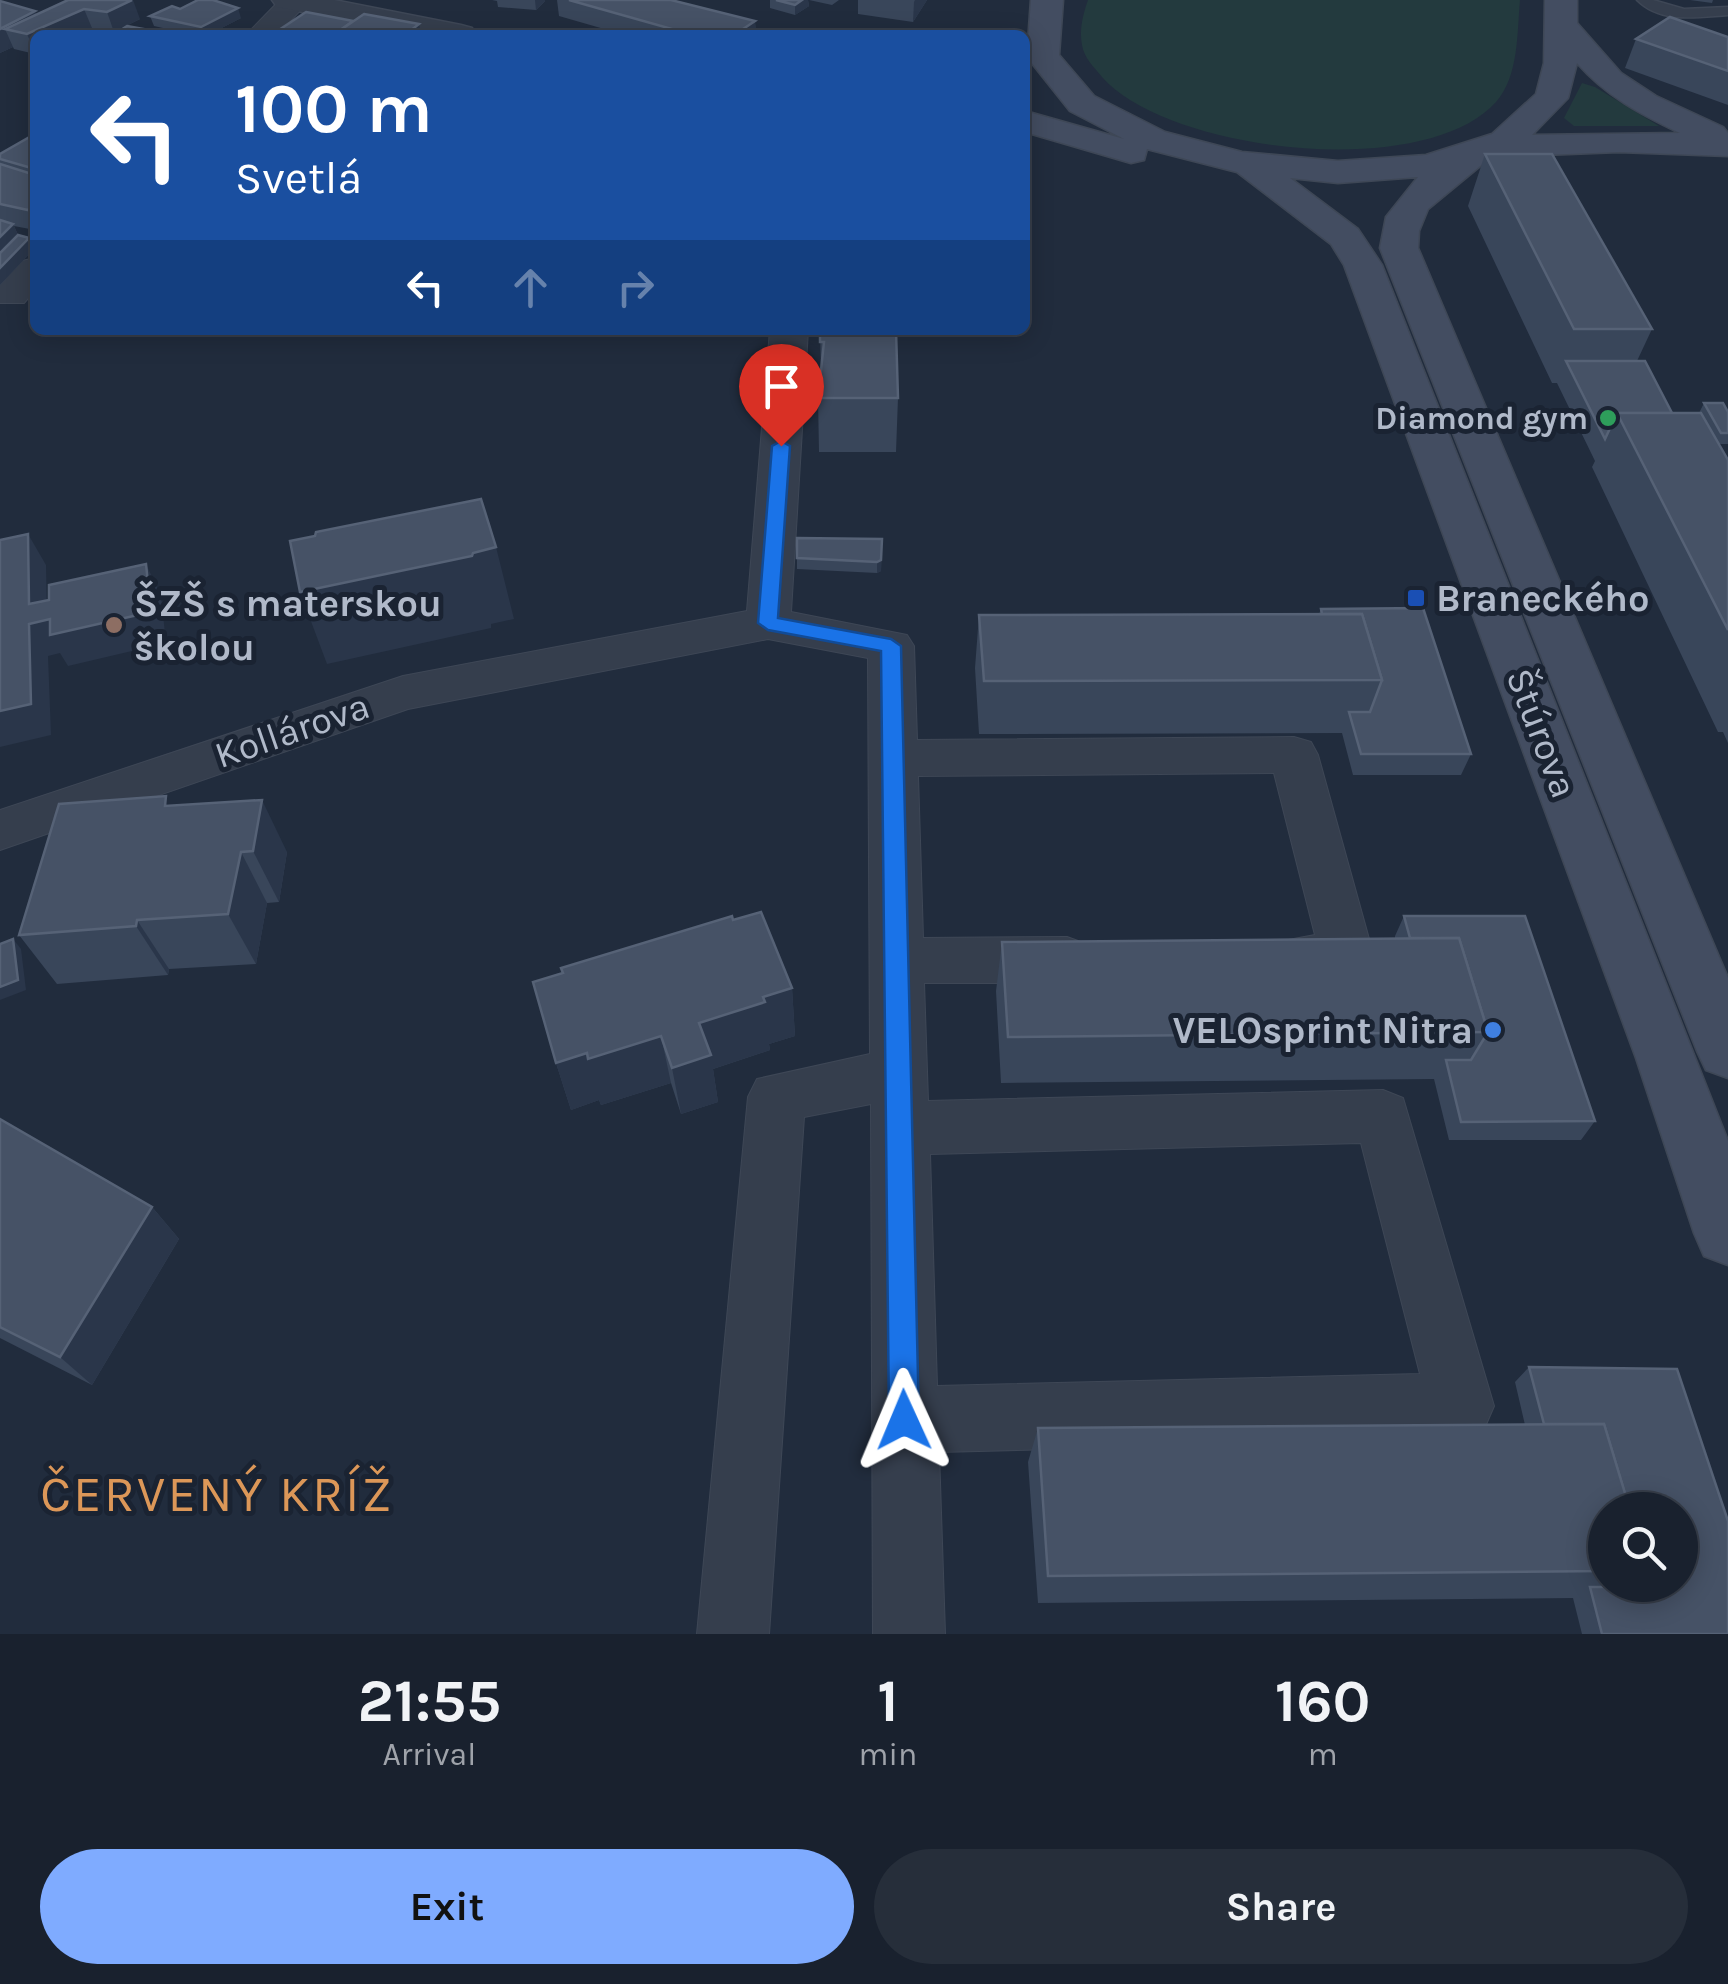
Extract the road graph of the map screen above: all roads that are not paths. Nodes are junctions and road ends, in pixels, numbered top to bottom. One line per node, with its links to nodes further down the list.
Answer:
1 (1644, 0): 3 (lane)
2 (291, 1): 6 (street); 7 (street)
3 (1728, 11)
4 (1561, 12): 11 (main road); 12 (main road, Štúrova)
5 (1034, 17): 10 (main road, Štúrova)
6 (265, 30)
7 (436, 30)
8 (1030, 121): 10 (main road)
9 (1030, 122): 14 (main road)
10 (1120, 127): 13 (main road, Štúrova)
11 (1728, 143): 12 (main road)
12 (1479, 152): 13 (main road, Štúrova); 22 (main road, Štúrova)
13 (1250, 166): 14 (main road, Štúrova)
14 (1314, 215): 24 (main road, Štúrova)
15 (789, 335): 16 (street)
16 (768, 623): 17 (street); 18 (street, Kollárova)
17 (892, 758): 19 (street); 21 (street)
18 (0, 830)
19 (1248, 958)
20 (1111, 959): 21 (street)
21 (896, 962): 23 (street)
22 (1728, 1050)
23 (898, 1101): 25 (street); 25 (street); 26 (street)
24 (1728, 1233)
25 (904, 1420): 27 (street)
26 (734, 1634)
27 (909, 1634)

